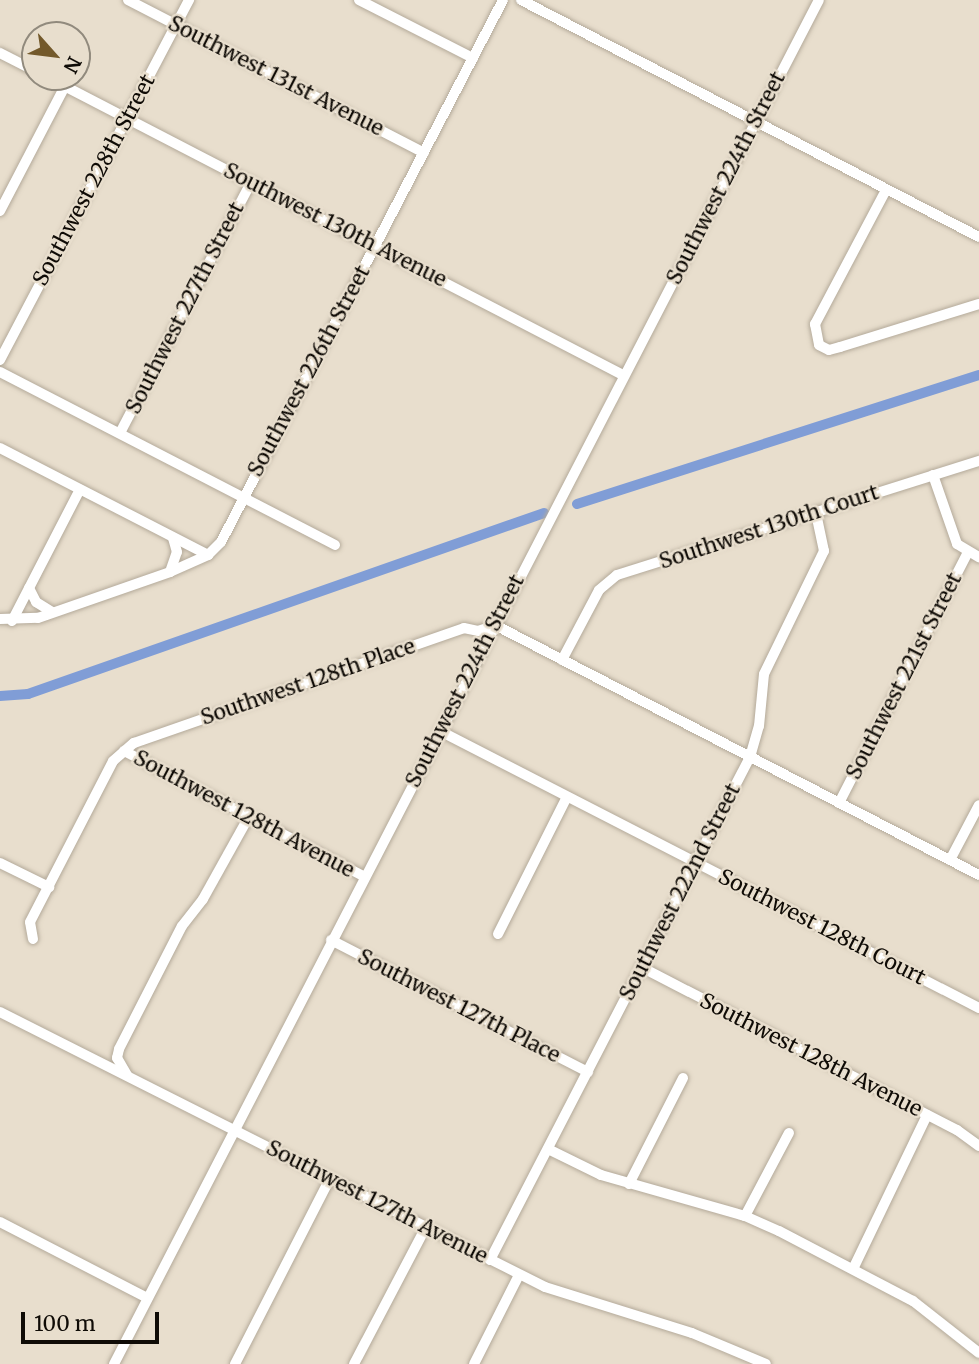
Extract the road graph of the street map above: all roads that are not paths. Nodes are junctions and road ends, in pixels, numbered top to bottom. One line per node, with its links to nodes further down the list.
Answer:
1 (128, 0): 7 (street, Southwest 131st Avenue)
2 (189, 0): 7 (street, Southwest 228th Street)
3 (359, 0): 9 (street)
4 (503, 0): 9 (street, Southwest 226th Street)
5 (521, 0): 14 (street)
6 (818, 0): 14 (street, Southwest 224th Street)
7 (175, 24): 13 (street, Southwest 228th Street); 15 (street, Southwest 131st Avenue)
8 (0, 53): 10 (street)
9 (473, 58): 15 (street, Southwest 226th Street)
10 (21, 64)
11 (62, 91): 18 (street)
12 (75, 91): 13 (street, Southwest 130th Avenue)
13 (126, 118): 16 (street, Southwest 130th Avenue); 22 (street, Southwest 228th Street)
14 (755, 123): 17 (street); 24 (street, Southwest 224th Street)
15 (424, 153): 20 (street, Southwest 226th Street)
16 (251, 182): 20 (street, Southwest 130th Avenue); 25 (street, Southwest 227th Street)
17 (886, 190): 19 (street); 21 (street)
18 (0, 211)
19 (979, 237)
20 (376, 246): 24 (street, Southwest 130th Avenue); 30 (street, Southwest 226th Street)
21 (979, 304)
22 (0, 360)
23 (0, 372): 25 (street)
24 (623, 375): 42 (street, Southwest 224th Street)
25 (120, 433): 30 (street)
26 (0, 448): 29 (street)
27 (979, 461): 28 (street, Southwest 130th Court)
28 (933, 475): 31 (street, Southwest 130th Court); 34 (street, Southwest 221st Street)
29 (80, 489): 32 (street); 38 (street)
30 (242, 498): 33 (street); 35 (street, Southwest 226th Street)
31 (816, 512): 43 (street, Southwest 130th Court); 46 (street, Southwest 222nd Street)
32 (173, 538): 35 (street); 37 (street)
33 (335, 545)
34 (968, 552): 36 (street); 48 (street, Southwest 221st Street)
35 (208, 555): 37 (street, Southwest 226th Street)
36 (979, 557)
37 (170, 572): 39 (street, Southwest 226th Street)
38 (29, 587): 39 (street); 41 (street)
39 (52, 612): 41 (street, Southwest 226th Street)
40 (0, 619): 41 (street)
41 (12, 621)
42 (495, 625): 43 (street); 44 (street, Southwest 224th Street); 45 (street, Southwest 128th Place)
43 (562, 660): 46 (street)
44 (440, 731): 47 (street, Southwest 128th Court); 55 (street, Southwest 224th Street)
45 (124, 751): 50 (street, Southwest 128th Avenue); 56 (street)
46 (750, 757): 48 (street); 52 (street, Southwest 222nd Street)
47 (567, 797): 52 (street, Southwest 128th Court); 57 (street)
48 (839, 803): 51 (street)
49 (979, 805): 51 (street)
50 (248, 818): 55 (street, Southwest 128th Avenue); 64 (street)
51 (950, 860): 54 (street)
52 (695, 862): 60 (street, Southwest 222nd Street); 61 (street, Southwest 128th Court)
53 (0, 863): 56 (street)
54 (979, 875)
55 (363, 876): 59 (street, Southwest 224th Street)
56 (49, 887): 58 (street)
57 (498, 934)
58 (33, 939)
59 (331, 940): 63 (street, Southwest 127th Place); 67 (street, Southwest 224th Street)
60 (641, 967): 63 (street, Southwest 222nd Street); 66 (street, Southwest 128th Avenue)
61 (979, 1008)
62 (0, 1012): 64 (street, Southwest 127th Avenue)
63 (588, 1072): 70 (street, Southwest 222nd Street)
64 (130, 1078): 67 (street, Southwest 127th Avenue)
65 (683, 1078): 72 (street)
66 (927, 1115): 69 (street, Southwest 128th Avenue); 77 (street)
67 (233, 1129): 71 (street, Southwest 127th Avenue); 79 (street, Southwest 224th Street)
68 (789, 1133): 73 (street)
69 (979, 1146)
70 (548, 1149): 72 (street); 76 (street, Southwest 222nd Street)
71 (330, 1178): 75 (street, Southwest 127th Avenue); 82 (street)
72 (629, 1184): 73 (street)
73 (745, 1216): 77 (street)
74 (0, 1222): 79 (street)
75 (426, 1227): 76 (street, Southwest 127th Avenue); 83 (street)
76 (490, 1260): 78 (street, Southwest 127th Avenue)
77 (853, 1269): 80 (street)
78 (519, 1275): 84 (street); 85 (street, Southwest 127th Avenue)
79 (147, 1298): 81 (street, Southwest 224th Street)
80 (979, 1353)
81 (114, 1364)
82 (235, 1364)
83 (354, 1364)
84 (474, 1364)
85 (766, 1364)

